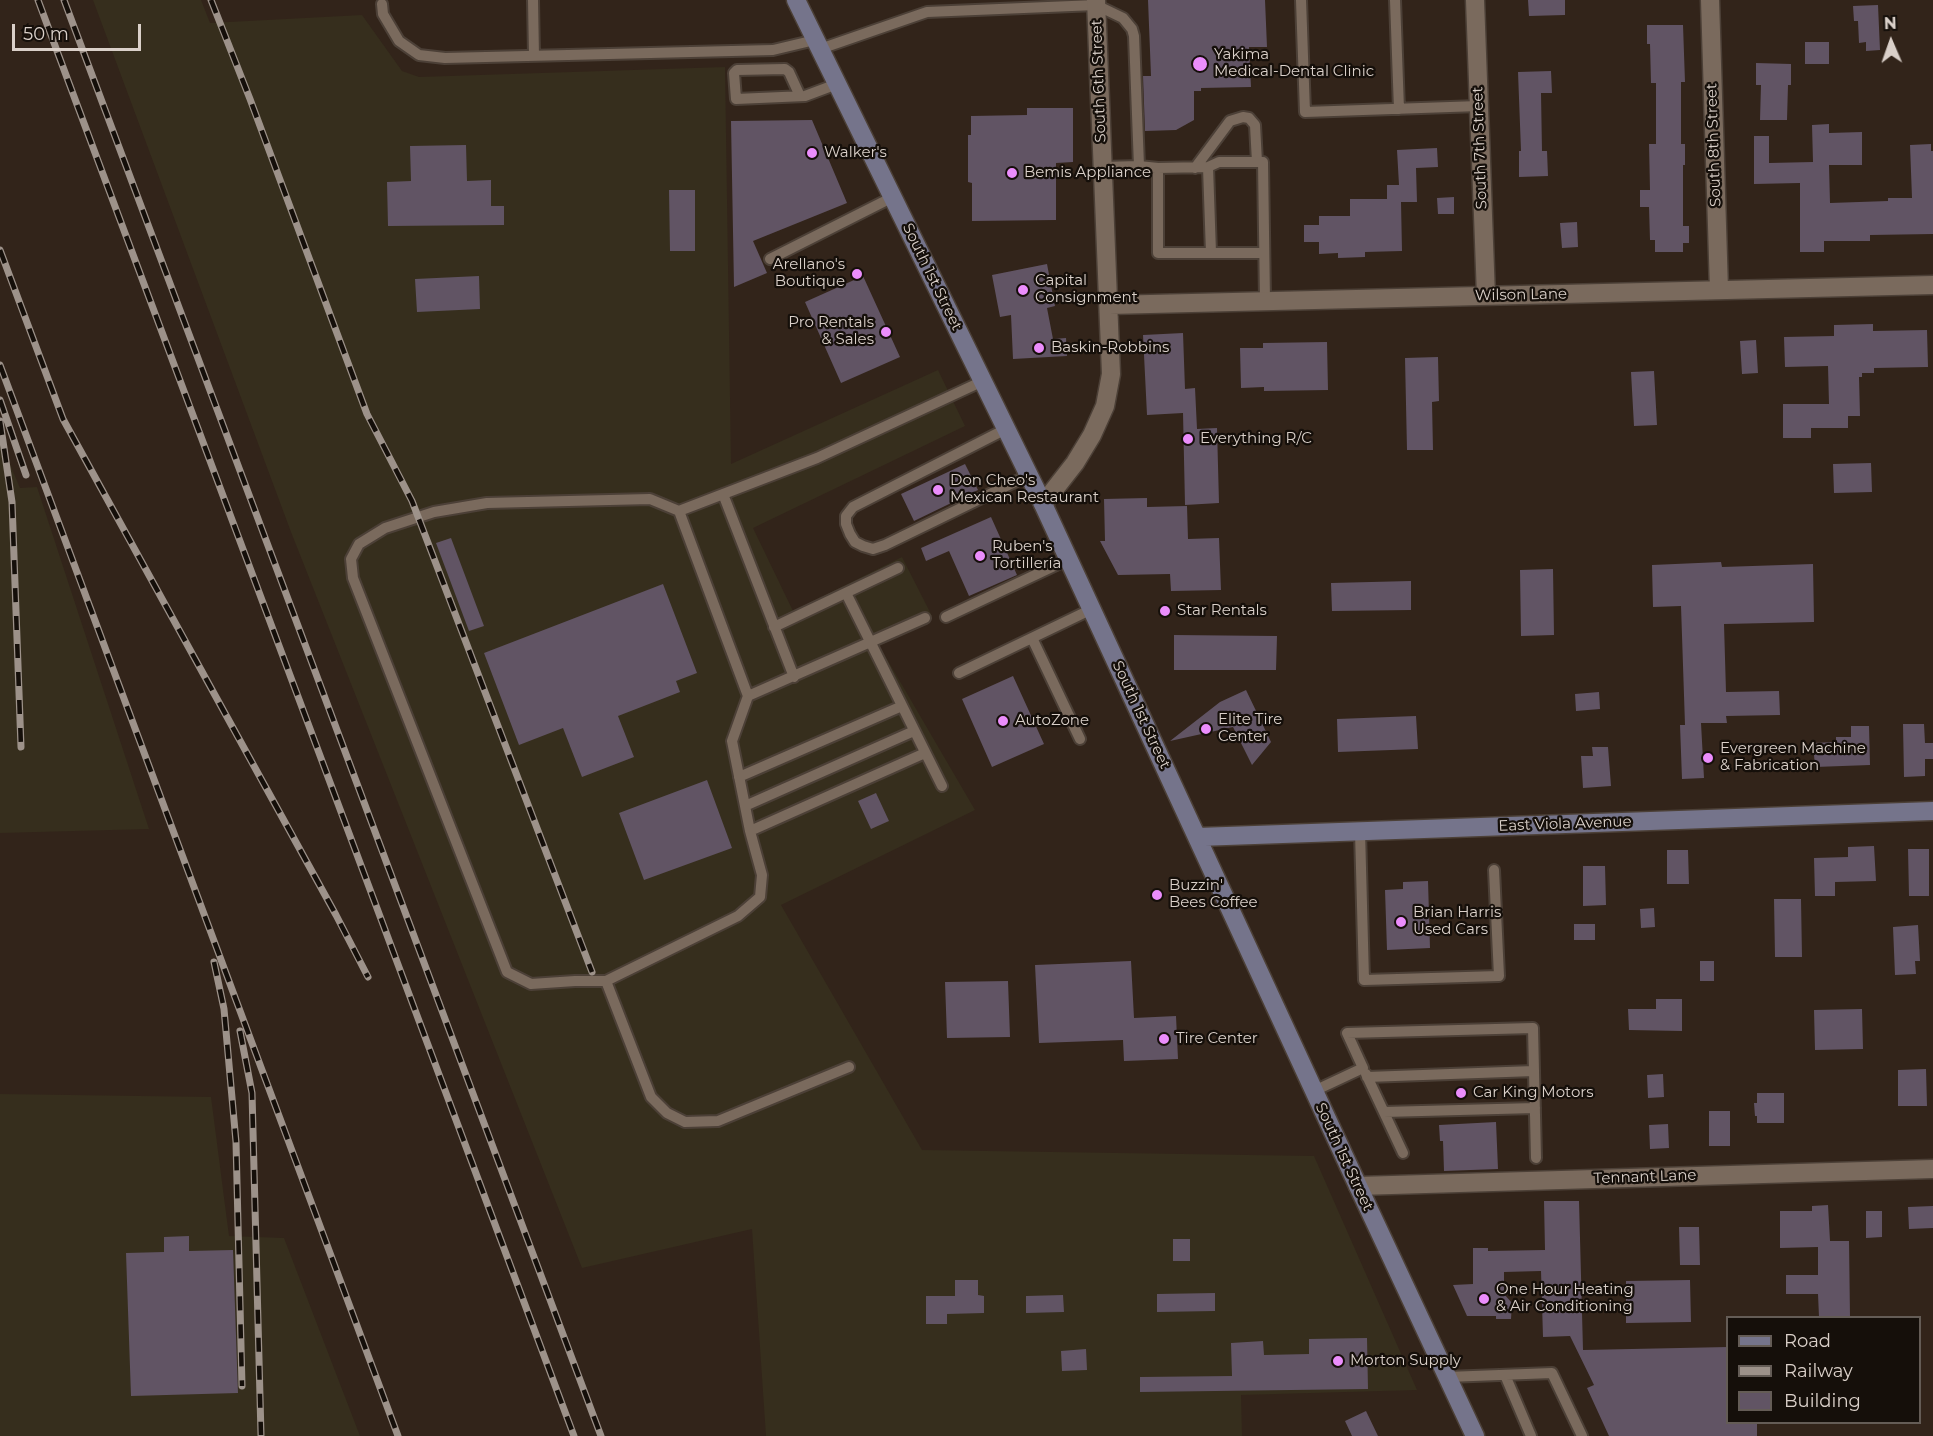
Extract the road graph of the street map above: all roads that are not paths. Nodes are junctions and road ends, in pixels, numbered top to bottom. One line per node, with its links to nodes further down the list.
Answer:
1 (533, 0): 10 (lane)
2 (796, 0): 9 (main road, South 1st Street)
3 (1301, 0): 14 (lane)
4 (1395, 0): 14 (lane)
5 (1475, 0): 13 (street, South 7th Street)
6 (1710, 0): 26 (street, South 8th Street)
7 (1096, 2): 9 (lane); 16 (lane); 17 (street, South 6th Street)
8 (381, 4): 10 (lane)
9 (818, 44): 10 (lane); 11 (main road, South 1st Street)
10 (534, 56)
11 (837, 84): 12 (lane); 21 (main road, South 1st Street)
12 (800, 96): 12 (lane)
13 (1479, 106): 14 (lane); 27 (street, South 7th Street)
14 (1399, 109)
15 (1257, 162): 18 (lane); 20 (lane); 23 (lane)
16 (1139, 165): 17 (lane); 19 (lane)
17 (1102, 167): 29 (street, South 6th Street)
18 (1208, 167): 20 (lane); 22 (lane)
19 (1158, 168): 20 (lane); 22 (lane)
20 (1195, 168)
21 (893, 197): 24 (lane); 30 (main road, South 1st Street)
22 (1210, 253): 23 (lane)
23 (1264, 253): 28 (lane)
24 (770, 259)
25 (1933, 285): 26 (street, Wilson Lane)
26 (1719, 290): 27 (street, Wilson Lane)
27 (1486, 296): 28 (street, Wilson Lane)
28 (1265, 301): 29 (street, Wilson Lane)
29 (1108, 305): 34 (street, South 6th Street)
30 (983, 381): 31 (main road, South 1st Street); 33 (lane)
31 (1006, 429): 32 (main road, South 1st Street); 32 (lane)
32 (1029, 476): 34 (main road, South 1st Street)
33 (723, 494): 35 (lane); 42 (lane)
34 (1043, 504): 36 (main road, South 1st Street)
35 (680, 511): 47 (lane); 60 (lane)
36 (1069, 559): 39 (main road, South 1st Street); 40 (lane)
37 (898, 568): 38 (lane)
38 (846, 593): 42 (lane); 44 (lane)
39 (1092, 609): 43 (lane); 58 (main road, South 1st Street)
40 (946, 616)
41 (925, 618): 44 (lane)
42 (774, 627): 46 (lane)
43 (1032, 638): 45 (lane); 50 (lane)
44 (870, 643): 46 (lane); 48 (lane)
45 (959, 673)
46 (794, 677): 47 (lane)
47 (748, 696): 52 (lane)
48 (902, 706): 49 (lane); 52 (lane)
49 (914, 731): 51 (lane); 54 (lane)
50 (1080, 738)
51 (925, 753): 53 (lane); 56 (lane)
52 (739, 777): 54 (lane)
53 (942, 786)
54 (745, 806): 56 (lane)
55 (1933, 811): 57 (main road, East Viola Avenue)
56 (750, 831): 60 (lane)
57 (1360, 831): 58 (main road, East Viola Avenue); 59 (lane)
58 (1198, 837): 64 (main road, South 1st Street)
59 (1494, 870)
60 (606, 981): 61 (lane)
61 (849, 1067)
62 (1534, 1071): 63 (lane); 63 (lane); 65 (lane)
63 (1365, 1073): 64 (lane); 66 (lane)
64 (1314, 1091): 70 (main road, South 1st Street)
65 (1535, 1108): 66 (lane); 68 (lane)
66 (1384, 1112): 67 (lane)
67 (1402, 1153)
68 (1536, 1158)
69 (1933, 1168): 70 (street, Tennant Lane)
70 (1358, 1186): 72 (main road, South 1st Street)
71 (1505, 1375): 72 (lane); 74 (lane); 75 (lane)
72 (1447, 1377): 73 (main road, South 1st Street)
73 (1475, 1436)
74 (1531, 1436)
75 (1582, 1436)

